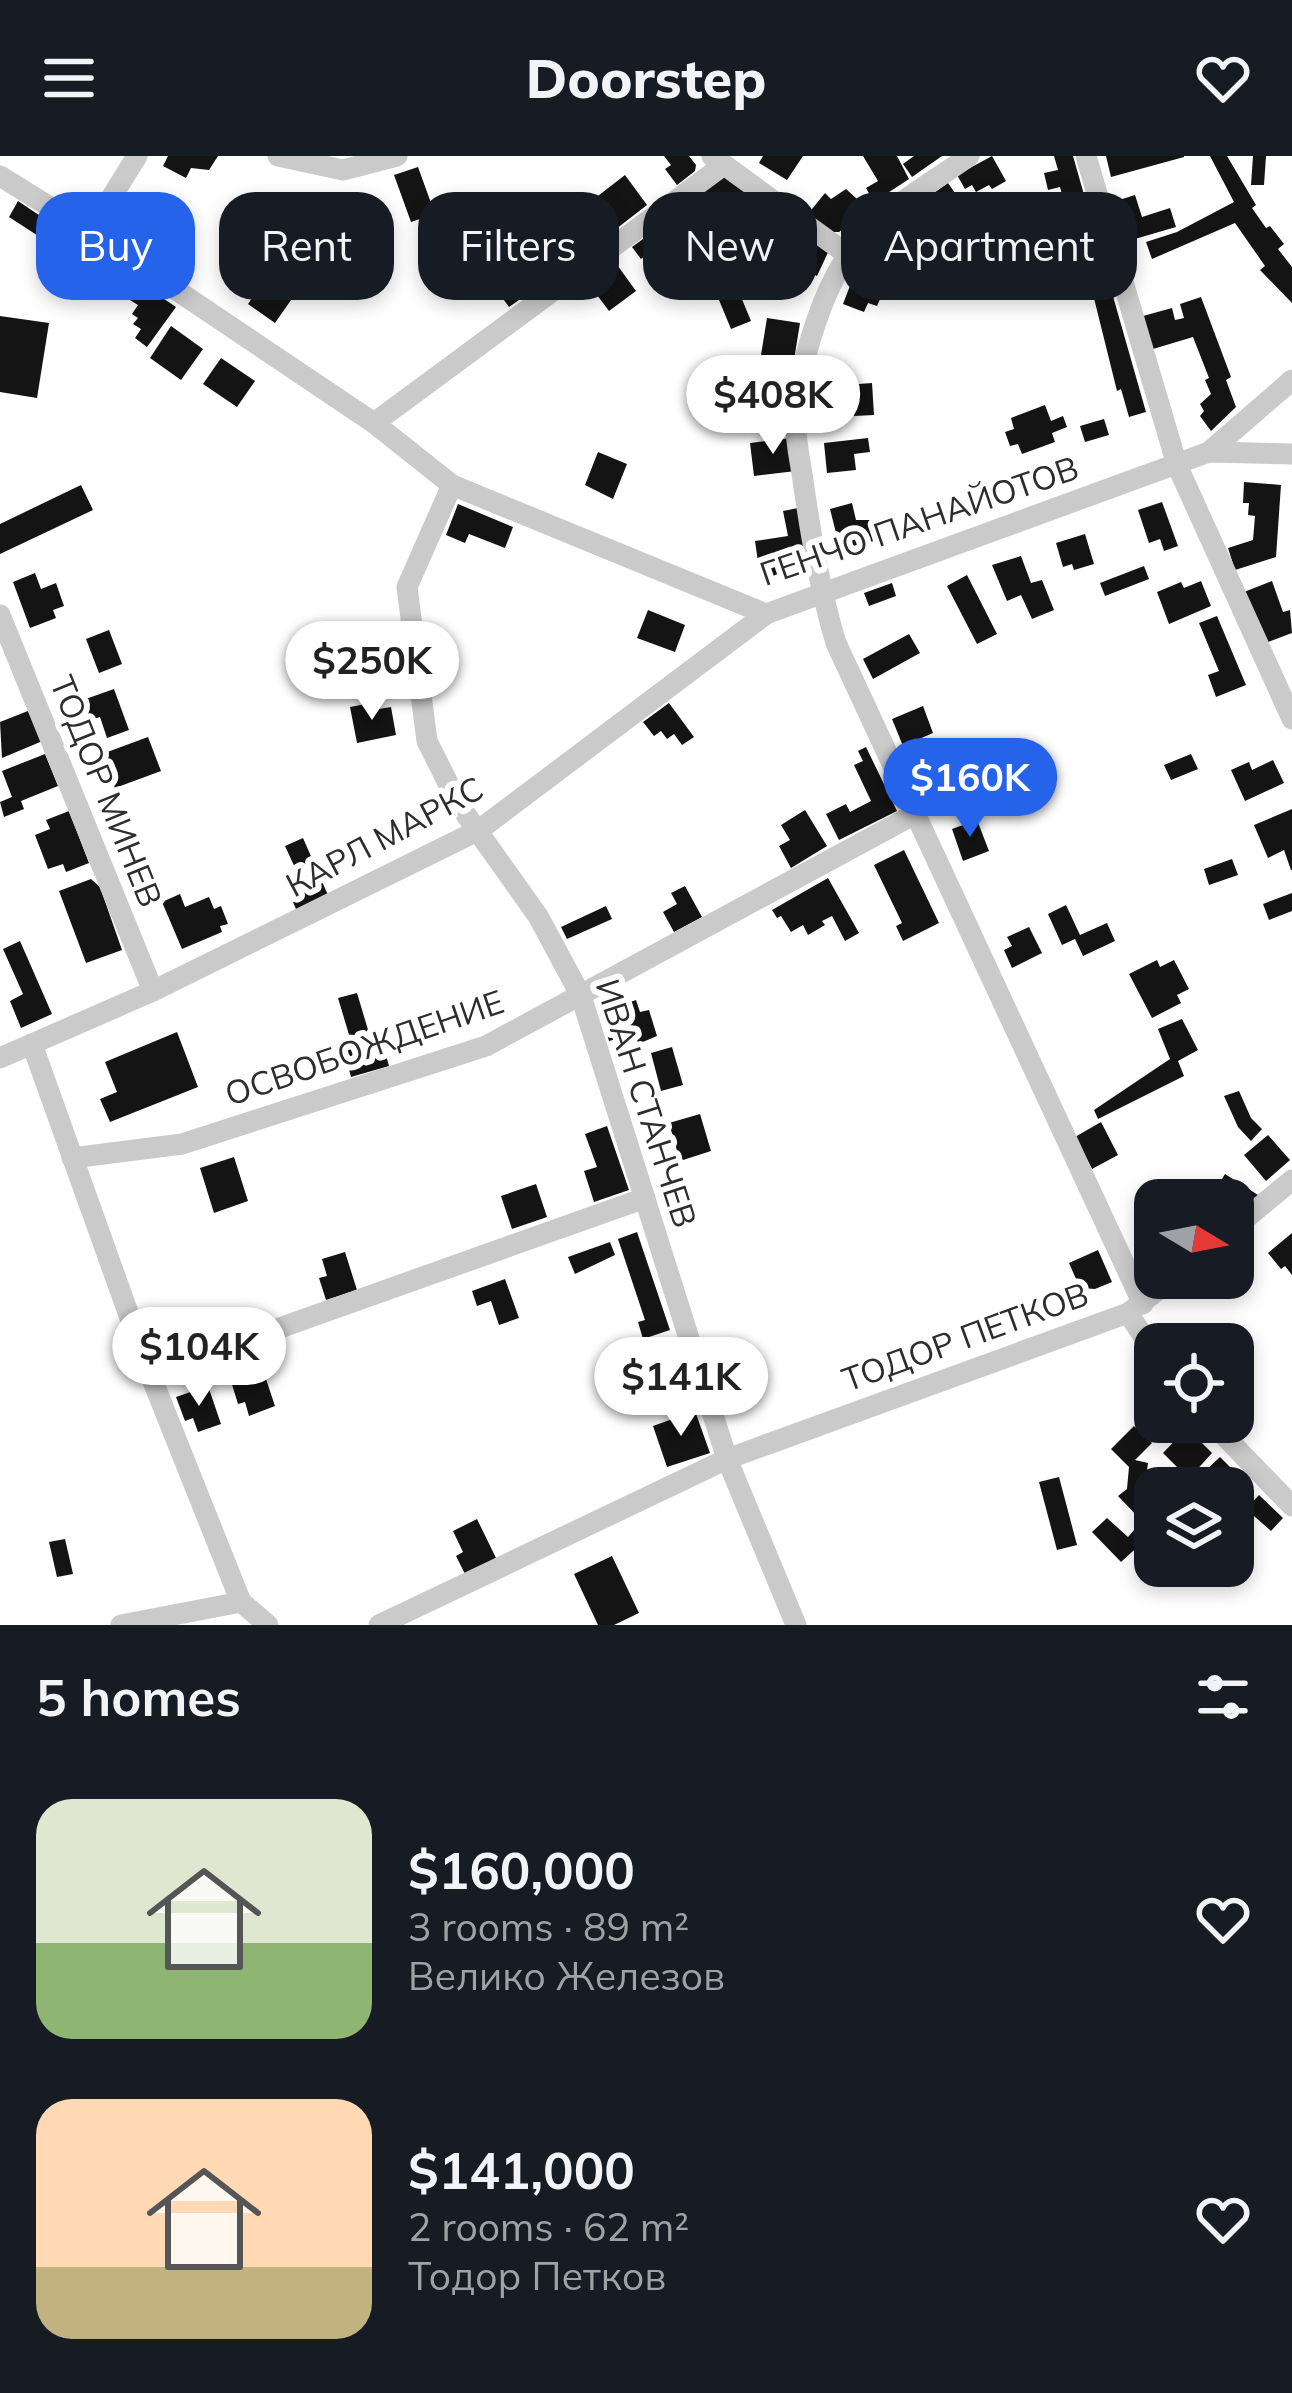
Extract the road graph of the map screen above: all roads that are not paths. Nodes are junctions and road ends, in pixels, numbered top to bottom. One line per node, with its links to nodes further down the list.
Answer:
1 (137, 156): 8 (street)
2 (278, 156): 3 (street)
3 (397, 156)
4 (970, 156): 9 (street)
5 (1087, 156): 18 (street)
6 (716, 161): 11 (street); 15 (street)
7 (0, 176): 10 (street, ГЕНЧО ПАНАЙОТОВ)
8 (115, 192)
9 (921, 192)
10 (36, 198)
11 (841, 250)
12 (841, 268): 20 (street)
13 (191, 300): 15 (street, ГЕНЧО ПАНАЙОТОВ)
14 (1292, 380): 16 (street)
15 (374, 423): 19 (street, ГЕНЧО ПАНАЙОТОВ)
16 (1209, 452): 17 (street, ГЕНЧО ПАНАЙОТОВ); 18 (street, ГЕНЧО ПАНАЙОТОВ)
17 (1292, 454)
18 (1178, 465): 20 (street, ГЕНЧО ПАНАЙОТОВ); 23 (street)
19 (452, 485): 21 (street, ГЕНЧО ПАНАЙОТОВ); 25 (street, ИВАН СТАНЧЕВ)
20 (820, 593): 21 (street, ГЕНЧО ПАНАЙОТОВ); 24 (street)
21 (766, 614): 25 (street, КАРЛ МАРКС)
22 (0, 615): 26 (street, ТОДОР МИНЕВ)
23 (1292, 719)
24 (915, 814): 27 (street, ОСВОБОЖДЕНИЕ); 35 (street)
25 (479, 830): 26 (street, КАРЛ МАРКС); 27 (street, ИВАН СТАНЧЕВ)
26 (153, 992): 28 (street, КАРЛ МАРКС)
27 (581, 996): 30 (street, ОСВОБОЖДЕНИЕ); 32 (street, ИВАН СТАНЧЕВ)
28 (32, 1044): 29 (street, КАРЛ МАРКС); 30 (street)
29 (0, 1058)
30 (72, 1159): 37 (street)
31 (1292, 1180): 33 (street)
32 (645, 1198): 37 (street); 39 (street, ИВАН СТАНЧЕВ)
33 (1254, 1212)
34 (1147, 1299): 35 (street, ТОДОР ПЕТКОВ)
35 (1136, 1308): 36 (street); 39 (street, ТОДОР ПЕТКОВ)
36 (1142, 1323)
37 (150, 1374): 41 (street)
38 (1231, 1443): 40 (street)
39 (727, 1459): 44 (street, ТОДОР ПЕТКОВ); 45 (street, ИВАН СТАНЧЕВ)
40 (1292, 1506)
41 (241, 1603): 42 (street); 43 (street)
42 (121, 1625)
43 (268, 1625)
44 (379, 1625)
45 (796, 1625)

